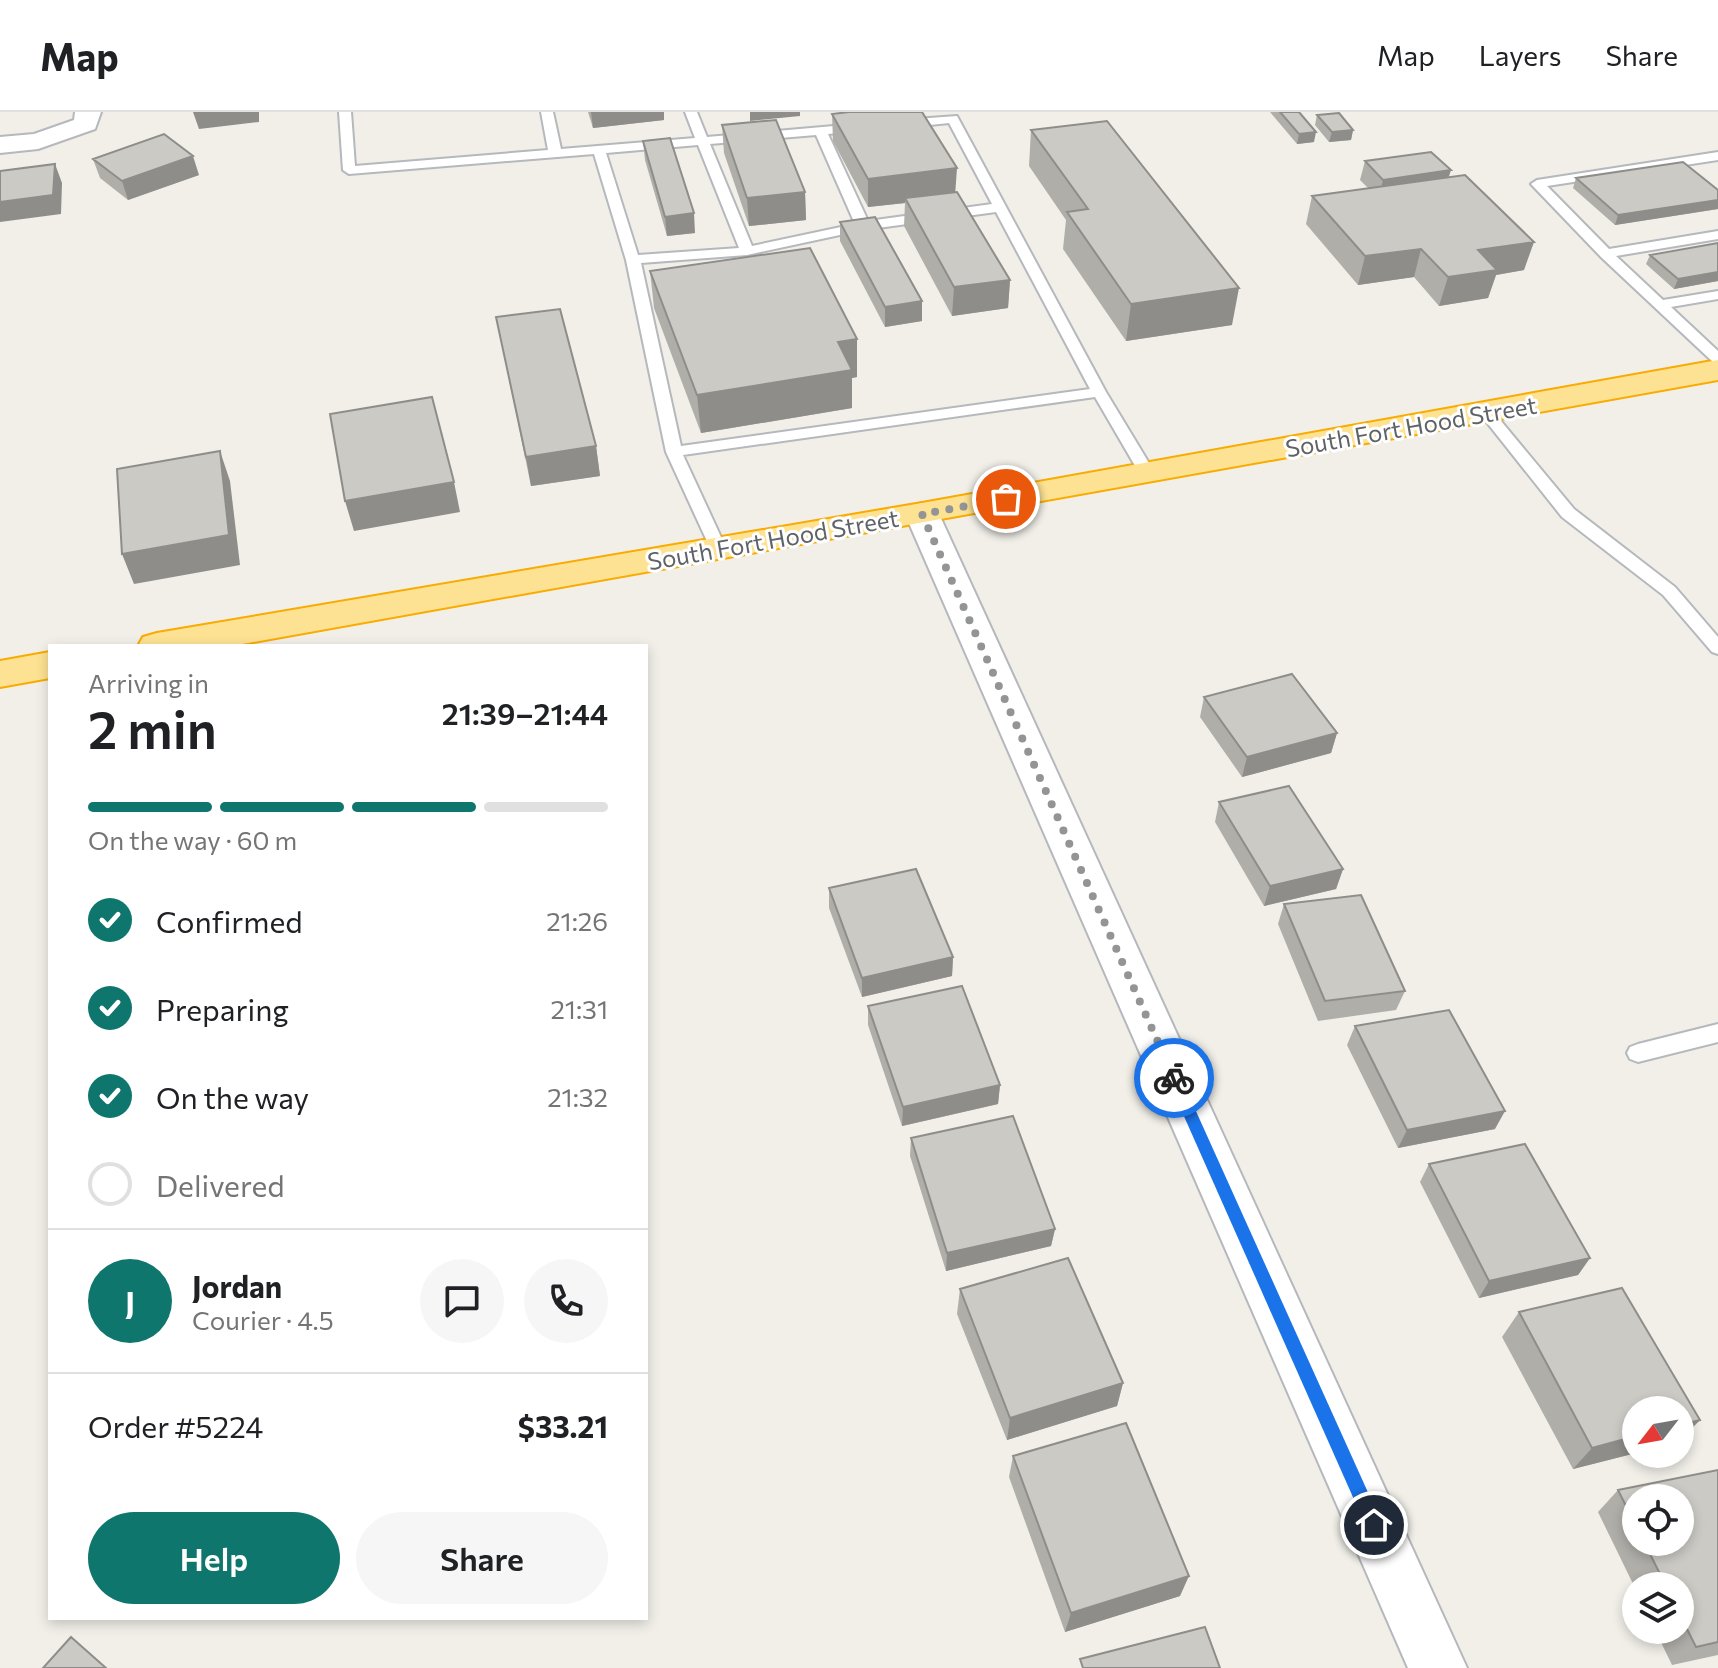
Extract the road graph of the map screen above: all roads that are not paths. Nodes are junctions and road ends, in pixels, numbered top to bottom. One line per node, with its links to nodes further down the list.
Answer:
1 (88, 112): 8 (street)
2 (345, 112): 10 (lane)
3 (547, 112): 10 (lane)
4 (691, 112): 7 (lane)
5 (914, 117): 6 (lane); 12 (lane)
6 (820, 131): 7 (lane); 13 (lane)
7 (701, 141): 9 (lane); 15 (lane)
8 (0, 145)
9 (599, 150): 10 (lane); 17 (lane)
10 (555, 153)
11 (1717, 157): 16 (lane)
12 (1001, 207): 13 (lane); 22 (lane)
13 (863, 226): 15 (lane)
14 (1718, 235): 16 (lane)
15 (747, 251): 17 (lane)
16 (1606, 254): 19 (lane)
17 (633, 260): 24 (lane)
18 (1718, 295): 19 (lane)
19 (1660, 305): 20 (lane)
20 (1718, 359)
21 (1718, 370): 23 (highway, South Fort Hood Street)
22 (1099, 392): 24 (lane); 25 (lane)
23 (1486, 412): 25 (highway, South Fort Hood Street); 29 (lane)
24 (674, 452): 27 (lane)
25 (1147, 473): 26 (highway, South Fort Hood Street)
26 (922, 514): 27 (highway, South Fort Hood Street); 34 (street)
27 (718, 548): 28 (highway, South Fort Hood Street)
28 (168, 644)
29 (1718, 648)
30 (48, 665): 31 (highway)
31 (0, 674)
32 (1718, 1033): 33 (lane)
33 (1638, 1053)
34 (1438, 1668)

